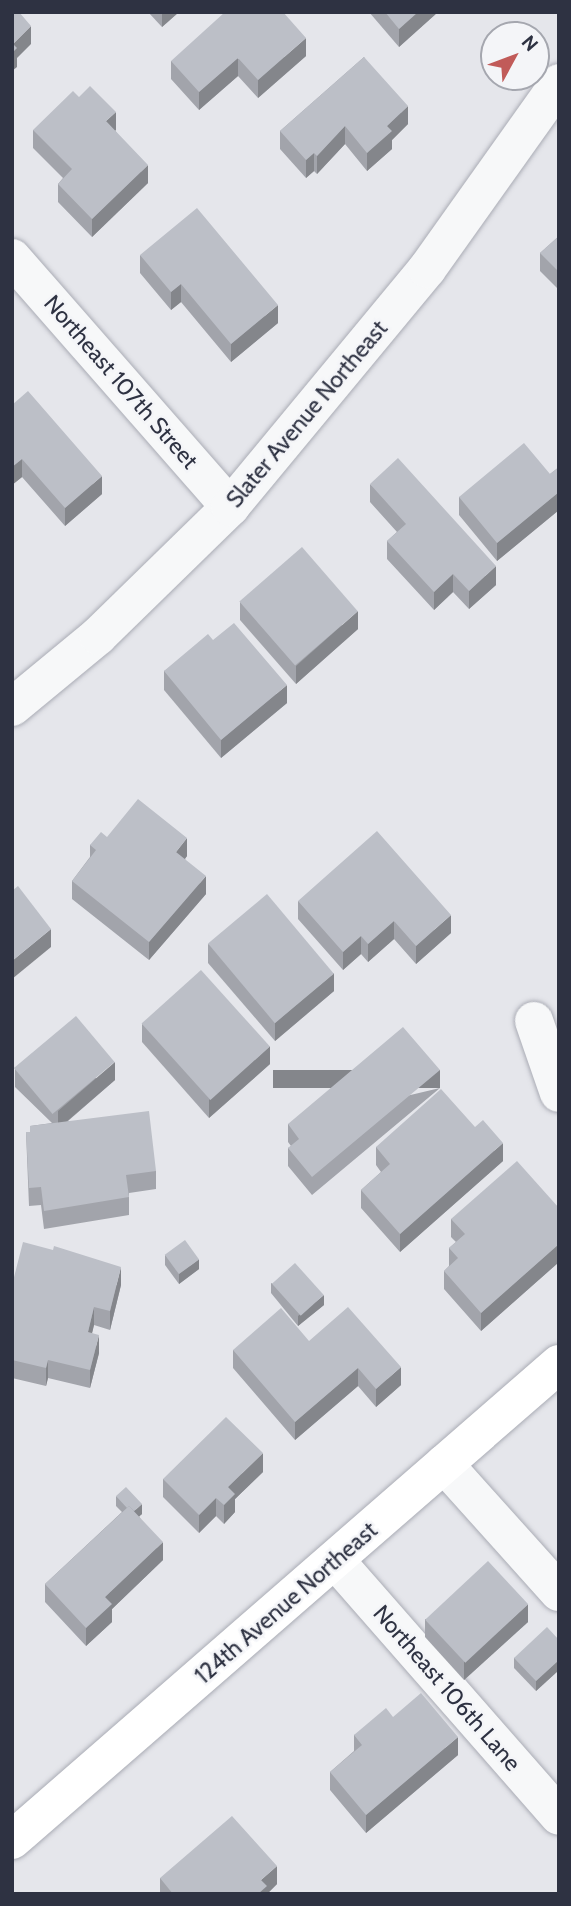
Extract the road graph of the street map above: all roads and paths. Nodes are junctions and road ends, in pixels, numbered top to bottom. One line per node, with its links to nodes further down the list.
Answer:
1 (559, 83): 3 (street, Slater Avenue Northeast)
2 (12, 258): 3 (street, Northeast 107th Street)
3 (230, 507): 4 (street, Slater Avenue Northeast)
4 (12, 707)
5 (534, 1021): 6 (street)
6 (559, 1093)
7 (559, 1364): 8 (main road, 124th Avenue Northeast)
8 (444, 1465): 9 (main road, 124th Avenue Northeast); 10 (street)
9 (335, 1560): 11 (street, Northeast 106th Lane); 12 (main road, 124th Avenue Northeast)
10 (559, 1592)
11 (559, 1816)
12 (12, 1840)

